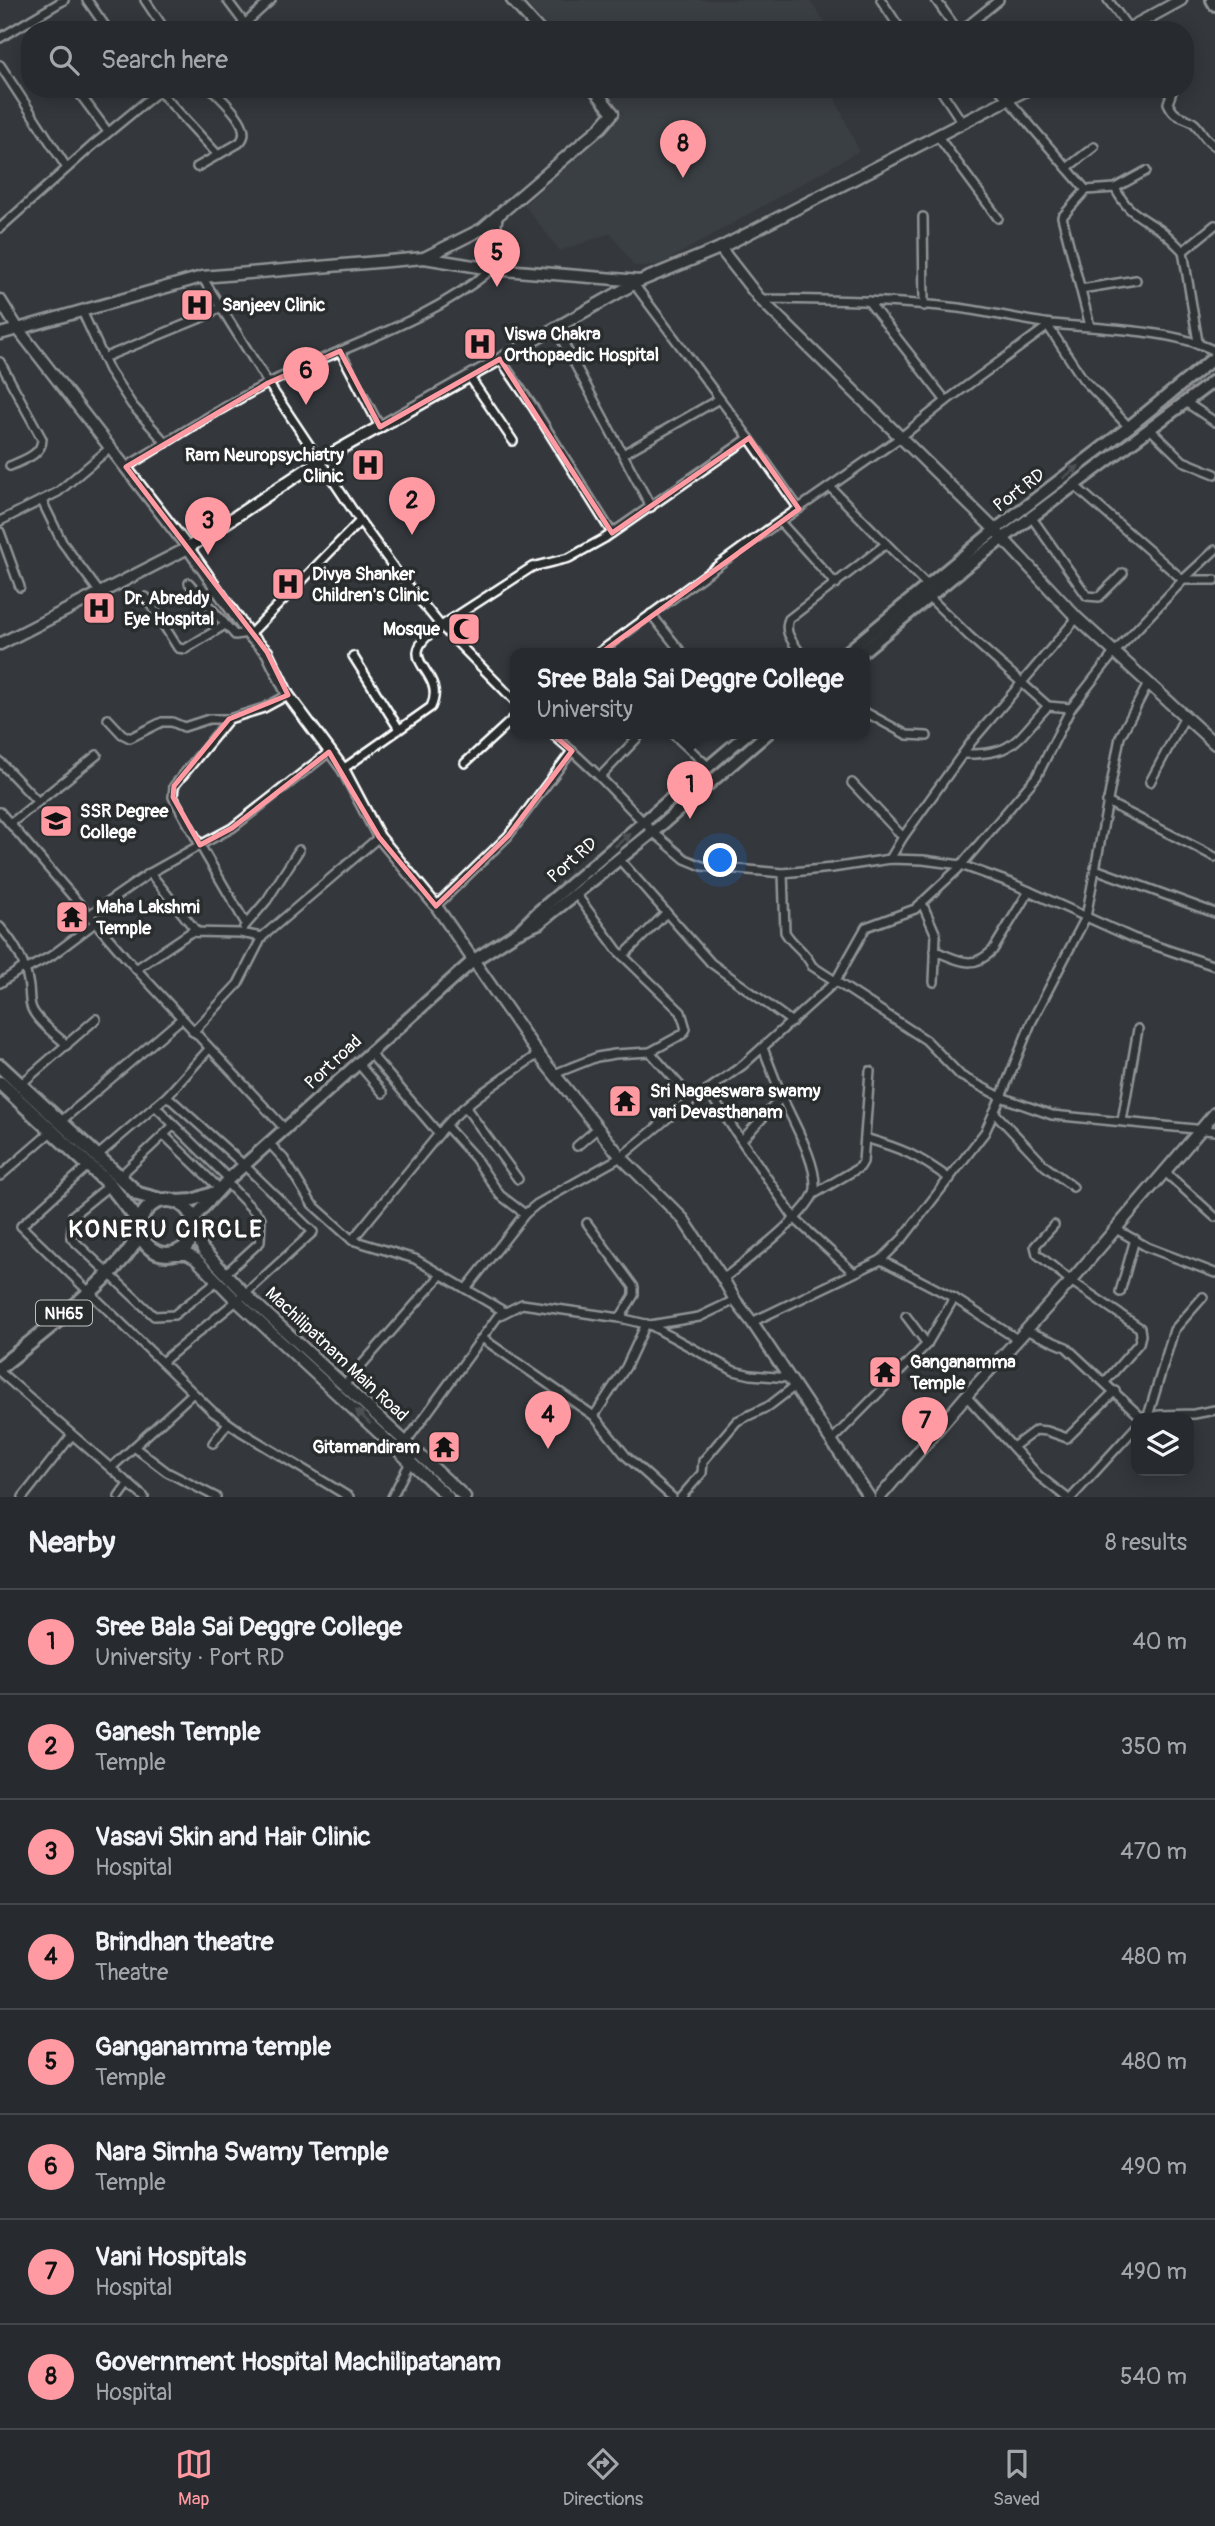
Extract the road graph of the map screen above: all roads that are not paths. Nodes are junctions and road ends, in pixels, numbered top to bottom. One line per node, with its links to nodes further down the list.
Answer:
1 (64, 0): 14 (street)
2 (87, 0): 15 (street)
3 (145, 0): 16 (street)
4 (227, 0): 17 (street)
5 (271, 0): 18 (street)
6 (512, 0): 19 (street)
7 (881, 0): 20 (street)
8 (936, 0): 21 (street)
9 (999, 0): 22 (street)
10 (1108, 0): 23 (street)
11 (1181, 0): 24 (street)
12 (1212, 0): 13 (main road)
13 (1215, 5)
14 (27, 21)
15 (102, 21)
16 (159, 21)
17 (243, 21)
18 (248, 21)
19 (531, 21)
20 (895, 21)
21 (952, 21)
22 (971, 21)
23 (1122, 21)
24 (1143, 21)
25 (21, 25): 26 (street)
26 (0, 38)
27 (0, 65): 28 (street)
28 (21, 97)
29 (21, 98): 47 (street)
30 (83, 98): 41 (street)
31 (150, 98): 41 (street)
32 (164, 98): 45 (street)
33 (220, 98): 45 (street)
34 (601, 98): 52 (street)
35 (946, 98): 40 (street)
36 (1006, 98): 39 (street)
37 (1013, 98): 39 (street)
38 (1170, 98): 43 (street)
39 (1008, 101): 40 (street); 48 (street)
40 (962, 122): 42 (street)
41 (108, 132): 47 (street)
42 (937, 135): 54 (street); 57 (street)
43 (1215, 146)
44 (1094, 147): 48 (street)
45 (218, 155): 46 (street)
46 (197, 167)
47 (67, 168): 56 (street)
48 (1067, 168): 51 (street)
49 (1146, 171): 50 (street)
50 (1115, 188): 51 (street); 58 (street)
51 (1086, 190): 64 (street)
52 (498, 216): 59 (street); 60 (street)
53 (923, 217): 68 (street)
54 (998, 218)
55 (1215, 225): 58 (street)
56 (0, 228)
57 (720, 248): 63 (street); 65 (street)
58 (1182, 251): 76 (street)
59 (424, 258): 60 (street); 61 (street)
60 (492, 270): 63 (street); 78 (street)
61 (202, 277): 69 (street); 70 (street)
62 (1136, 280): 64 (street)
63 (637, 283): 73 (street); 86 (street)
64 (1081, 289): 72 (street)
65 (759, 299): 67 (street); 94 (street)
66 (0, 300): 74 (street)
67 (868, 301): 68 (street); 87 (street)
68 (924, 306): 71 (street)
69 (221, 307): 80 (street); 85 (street)
70 (82, 311): 74 (street); 80 (street)
71 (1049, 325): 72 (street); 87 (street); 91 (street)
72 (1090, 326): 76 (street)
73 (555, 327): 81 (street); 98 (street)
74 (18, 329): 75 (street); 97 (street)
75 (0, 334)
76 (1198, 342): 77 (street)
77 (1215, 351)
78 (340, 352): 85 (street); 90 (street)
79 (1215, 357): 91 (main road, Port RD)
80 (103, 358): 96 (street)
81 (499, 359): 83 (street); 113 (street)
82 (0, 362): 100 (street)
83 (469, 376): 90 (street); 95 (street)
84 (1215, 380): 88 (main road)
85 (268, 383): 96 (street); 99 (street)
86 (719, 398): 93 (street); 98 (street)
87 (946, 401): 94 (street)
88 (1187, 403): 89 (street); 92 (main road)
89 (1215, 422)
90 (380, 427): 99 (street)
91 (1129, 427): 114 (main road, Port RD, one-way to 91)
92 (1150, 429): 102 (street); 103 (main road)
93 (749, 438): 106 (street); 107 (street)
94 (901, 438): 104 (street); 114 (street)
95 (513, 441)
96 (166, 443): 101 (street)
97 (110, 448): 101 (street); 105 (street)
98 (623, 454): 106 (street)
99 (319, 461): 110 (street); 116 (street)
100 (10, 466)
101 (125, 467): 116 (street)
102 (1215, 474)
103 (1075, 486): 108 (main road); 119 (street)
104 (830, 487): 107 (street); 115 (street)
105 (42, 501): 109 (street); 125 (street)
106 (651, 507): 113 (street)
107 (799, 509): 111 (street)
108 (1032, 518): 114 (main road); 118 (street)
109 (0, 521)
110 (360, 521): 130 (street); 131 (street)
111 (780, 522): 122 (street); 127 (street)
112 (0, 532): 123 (street)
113 (612, 533): 130 (street)
114 (998, 534): 124 (main road, Port RD); 128 (street)
115 (886, 544): 122 (street); 124 (street)
116 (188, 548): 125 (street); 131 (street)
117 (1215, 550): 119 (street)
118 (1123, 573)
119 (1183, 580): 120 (street); 138 (street)
120 (1215, 580)
121 (189, 583): 129 (street)
122 (836, 584): 135 (street)
123 (20, 587)
124 (928, 592): 136 (main road, Port RD); 137 (main road); 140 (street)
125 (100, 593): 132 (street)
126 (146, 597): 129 (street)
127 (651, 614): 133 (street); 134 (street)
128 (1077, 618): 138 (street); 140 (street)
129 (225, 625): 131 (street)
130 (441, 626): 143 (street); 151 (street)
131 (249, 634): 142 (street)
132 (0, 644)
133 (605, 648)
134 (678, 648)
135 (797, 648)
136 (853, 648)
137 (866, 648)
138 (1114, 653): 141 (street); 145 (street)
139 (353, 656): 151 (street)
140 (1022, 684): 144 (street); 161 (street)
141 (1148, 684): 147 (street); 171 (street)
142 (288, 695): 149 (street); 160 (street)
143 (510, 696)
144 (1048, 706): 145 (street); 161 (street)
145 (1071, 708): 183 (street)
146 (870, 715): 152 (street)
147 (1186, 715): 158 (street); 168 (street)
148 (108, 719): 149 (street)
149 (229, 719): 178 (street)
150 (510, 722): 164 (street)
151 (399, 729): 166 (street)
152 (927, 736)
153 (558, 739): 159 (street)
154 (636, 739): 167 (street)
155 (679, 739): 165 (street)
156 (741, 739): 165 (main road, Port RD)
157 (761, 739): 175 (main road)
158 (1215, 744)
159 (572, 751): 167 (street); 190 (street)
160 (330, 752): 166 (street); 178 (street)
161 (963, 754): 177 (street)
162 (97, 755): 170 (street)
163 (0, 762): 170 (street)
164 (465, 763)
165 (709, 767): 173 (main road, Port RD)
166 (343, 769): 176 (street)
167 (600, 777): 173 (street)
168 (1150, 782)
169 (852, 783): 177 (street)
170 (38, 802): 174 (street)
171 (1107, 802): 180 (street); 184 (street)
172 (0, 812): 174 (street)
173 (644, 822): 175 (street); 200 (main road, Port RD, one-way to 173)
174 (10, 824): 193 (street)
175 (653, 832): 181 (main road); 186 (street)
176 (379, 837): 190 (street); 201 (street)
177 (903, 837): 182 (street)
178 (200, 845): 185 (street); 196 (street)
179 (299, 850): 196 (street)
180 (1215, 857)
181 (619, 859): 188 (main road); 191 (street)
182 (890, 859): 183 (street); 186 (street)
183 (961, 865): 187 (street); 189 (street)
184 (1095, 869): 192 (street); 194 (street)
185 (150, 873): 193 (street); 198 (street)
186 (783, 873): 208 (street)
187 (1029, 891): 194 (street); 202 (street)
188 (576, 894): 200 (main road); 203 (street)
189 (922, 902): 202 (street); 208 (street)
190 (436, 906): 204 (street)
191 (666, 913): 203 (street); 213 (street)
192 (1215, 913)
193 (89, 915): 195 (street)
194 (1086, 916): 205 (street); 232 (street)
195 (95, 923): 206 (street); 207 (street)
196 (246, 924): 199 (street)
197 (0, 927): 206 (street)
198 (197, 932): 199 (street); 207 (street)
199 (240, 933): 201 (street)
200 (516, 933): 204 (main road, Port road)
201 (262, 937): 215 (street)
202 (935, 951): 209 (street)
203 (623, 956): 220 (street)
204 (474, 960): 219 (main road, Port road); 221 (street)
205 (1215, 966)
206 (24, 968): 210 (street); 216 (street)
207 (136, 970): 212 (street)
208 (835, 982): 213 (street); 232 (street)
209 (933, 982)
210 (0, 983)
211 (96, 1019): 216 (street)
212 (181, 1019): 215 (street); 240 (street)
213 (792, 1022): 217 (street)
214 (1138, 1029): 238 (street)
215 (193, 1032): 218 (street)
216 (67, 1045): 227 (street)
217 (763, 1048): 228 (street); 231 (street)
218 (209, 1049): 230 (street); 244 (street)
219 (369, 1052): 222 (main road, Port road); 246 (street)
220 (650, 1052): 225 (street); 233 (street)
221 (538, 1054): 225 (street); 235 (street)
222 (357, 1062): 229 (street); 244 (main road, Port road)
223 (0, 1066): 227 (main road)
224 (870, 1071): 248 (street)
225 (554, 1074): 242 (street)
226 (0, 1085): 240 (main road)
227 (20, 1085): 240 (main road)
228 (707, 1090): 233 (street); 249 (street)
229 (383, 1093)
230 (167, 1096): 234 (street); 254 (street)
231 (782, 1097): 249 (street); 262 (street)
232 (1001, 1097): 236 (street); 238 (street)
233 (693, 1100): 252 (street)
234 (155, 1106): 239 (street); 253 (street)
235 (466, 1108): 241 (street); 257 (street)
236 (994, 1112): 258 (street); 261 (street)
237 (1215, 1113): 243 (street)
238 (1122, 1121): 243 (street)
239 (174, 1125): 247 (street); 260 (street)
240 (56, 1126): 253 (main road); 256 (street)
241 (446, 1126): 246 (street); 265 (street)
242 (598, 1128): 251 (street); 252 (street)
243 (1201, 1129): 245 (street); 255 (street)
244 (286, 1130): 250 (main road, Port road)
245 (1215, 1131)
246 (439, 1134): 274 (street)
247 (165, 1136): 259 (street); 260 (street)
248 (865, 1138): 258 (street); 262 (street)
249 (742, 1140): 267 (street)
250 (270, 1144): 254 (main road, Port road); 274 (street)
251 (577, 1146)
252 (621, 1157): 265 (street); 284 (street)
253 (93, 1160): 259 (main road); 288 (street)
254 (244, 1165): 260 (main road, Port road); 290 (street)
255 (1164, 1172): 266 (street); 272 (street)
256 (0, 1177)
257 (518, 1179)
258 (950, 1179): 278 (street)
259 (115, 1181): 263 (main road); 271 (main road); 280 (street)
260 (223, 1185): 264 (main road, Port road); 269 (main road, Port road); 281 (street)
261 (1073, 1187)
262 (814, 1194): 267 (street)
263 (160, 1200): 264 (main road); 271 (main road, NH65)
264 (177, 1200): 269 (main road)
265 (525, 1214): 287 (street)
266 (1215, 1217)
267 (795, 1219): 279 (street); 284 (street)
268 (587, 1223): 296 (street)
269 (194, 1225): 276 (main road); 281 (street, Machilipatnam Main Road)
270 (1054, 1226): 286 (street)
271 (140, 1227): 275 (main road); 277 (main road, NH65)
272 (1115, 1229): 273 (street); 286 (street)
273 (1135, 1239): 282 (street); 289 (street)
274 (352, 1240): 283 (street)
275 (150, 1249): 276 (main road); 277 (main road)
276 (173, 1254): 285 (street, Machilipatnam Main Road)
277 (125, 1256): 280 (main road, NH65)
278 (881, 1260): 279 (street); 292 (street)
279 (853, 1272): 297 (street)
280 (109, 1273): 285 (street); 288 (main road, NH65)
281 (226, 1273): 290 (street, Machilipatnam Main Road)
282 (1215, 1273)
283 (441, 1275): 287 (street); 307 (street)
284 (723, 1279): 293 (street)
285 (217, 1281): 290 (street, Machilipatnam Main Road)
286 (1071, 1281): 299 (street); 306 (street)
287 (466, 1289): 294 (street)
288 (90, 1292): 303 (street); 304 (main road, NH65)
289 (1120, 1293)
290 (241, 1297): 303 (street); 307 (street, Machilipatnam Main Road); 326 (street, Machilipatnam Main Road, one-way to 290)
291 (1203, 1297): 313 (street)
292 (954, 1298): 301 (street); 302 (street)
293 (734, 1300): 297 (street); 298 (street)
294 (505, 1312): 296 (street); 300 (street)
295 (906, 1316): 302 (street)
296 (620, 1318): 298 (street)
297 (752, 1322): 305 (street)
298 (648, 1324): 305 (street); 315 (street)
299 (1025, 1330): 301 (street); 306 (street)
300 (482, 1338): 315 (street); 321 (street)
301 (1017, 1339): 310 (street)
302 (927, 1344): 320 (street)
303 (162, 1362): 309 (street)
304 (0, 1370): 319 (street)
305 (792, 1382): 320 (street); 338 (street)
306 (1105, 1382): 308 (street)
307 (344, 1385): 321 (street, Machilipatnam Main Road)
308 (1115, 1391): 312 (street); 324 (street)
309 (194, 1393): 317 (street); 323 (street)
310 (966, 1396): 324 (street); 340 (street)
311 (1213, 1410): 314 (street); 316 (street)
312 (1139, 1413)
313 (1147, 1413)
314 (1194, 1413)
315 (594, 1416): 337 (street)
316 (1215, 1422)
317 (228, 1423): 322 (street); 333 (street)
318 (1131, 1432): 342 (street)
319 (72, 1435): 327 (street); 329 (street)
320 (831, 1441): 339 (street)
321 (406, 1442): 325 (street, Machilipatnam Main Road)
322 (213, 1443)
323 (134, 1447): 327 (street); 332 (street)
324 (1013, 1447): 341 (street)
325 (416, 1451): 326 (street); 336 (street, Machilipatnam Main Road)
326 (411, 1462): 334 (street); 335 (street, Machilipatnam Main Road)
327 (111, 1468): 328 (street)
328 (129, 1483): 330 (street); 331 (street)
329 (23, 1497)
330 (119, 1497)
331 (145, 1497)
332 (215, 1497)
333 (349, 1497)
334 (391, 1497)
335 (448, 1497)
336 (465, 1497)
337 (672, 1497)
338 (681, 1497)
339 (869, 1497)
340 (880, 1497)
341 (1066, 1497)
342 (1072, 1497)

